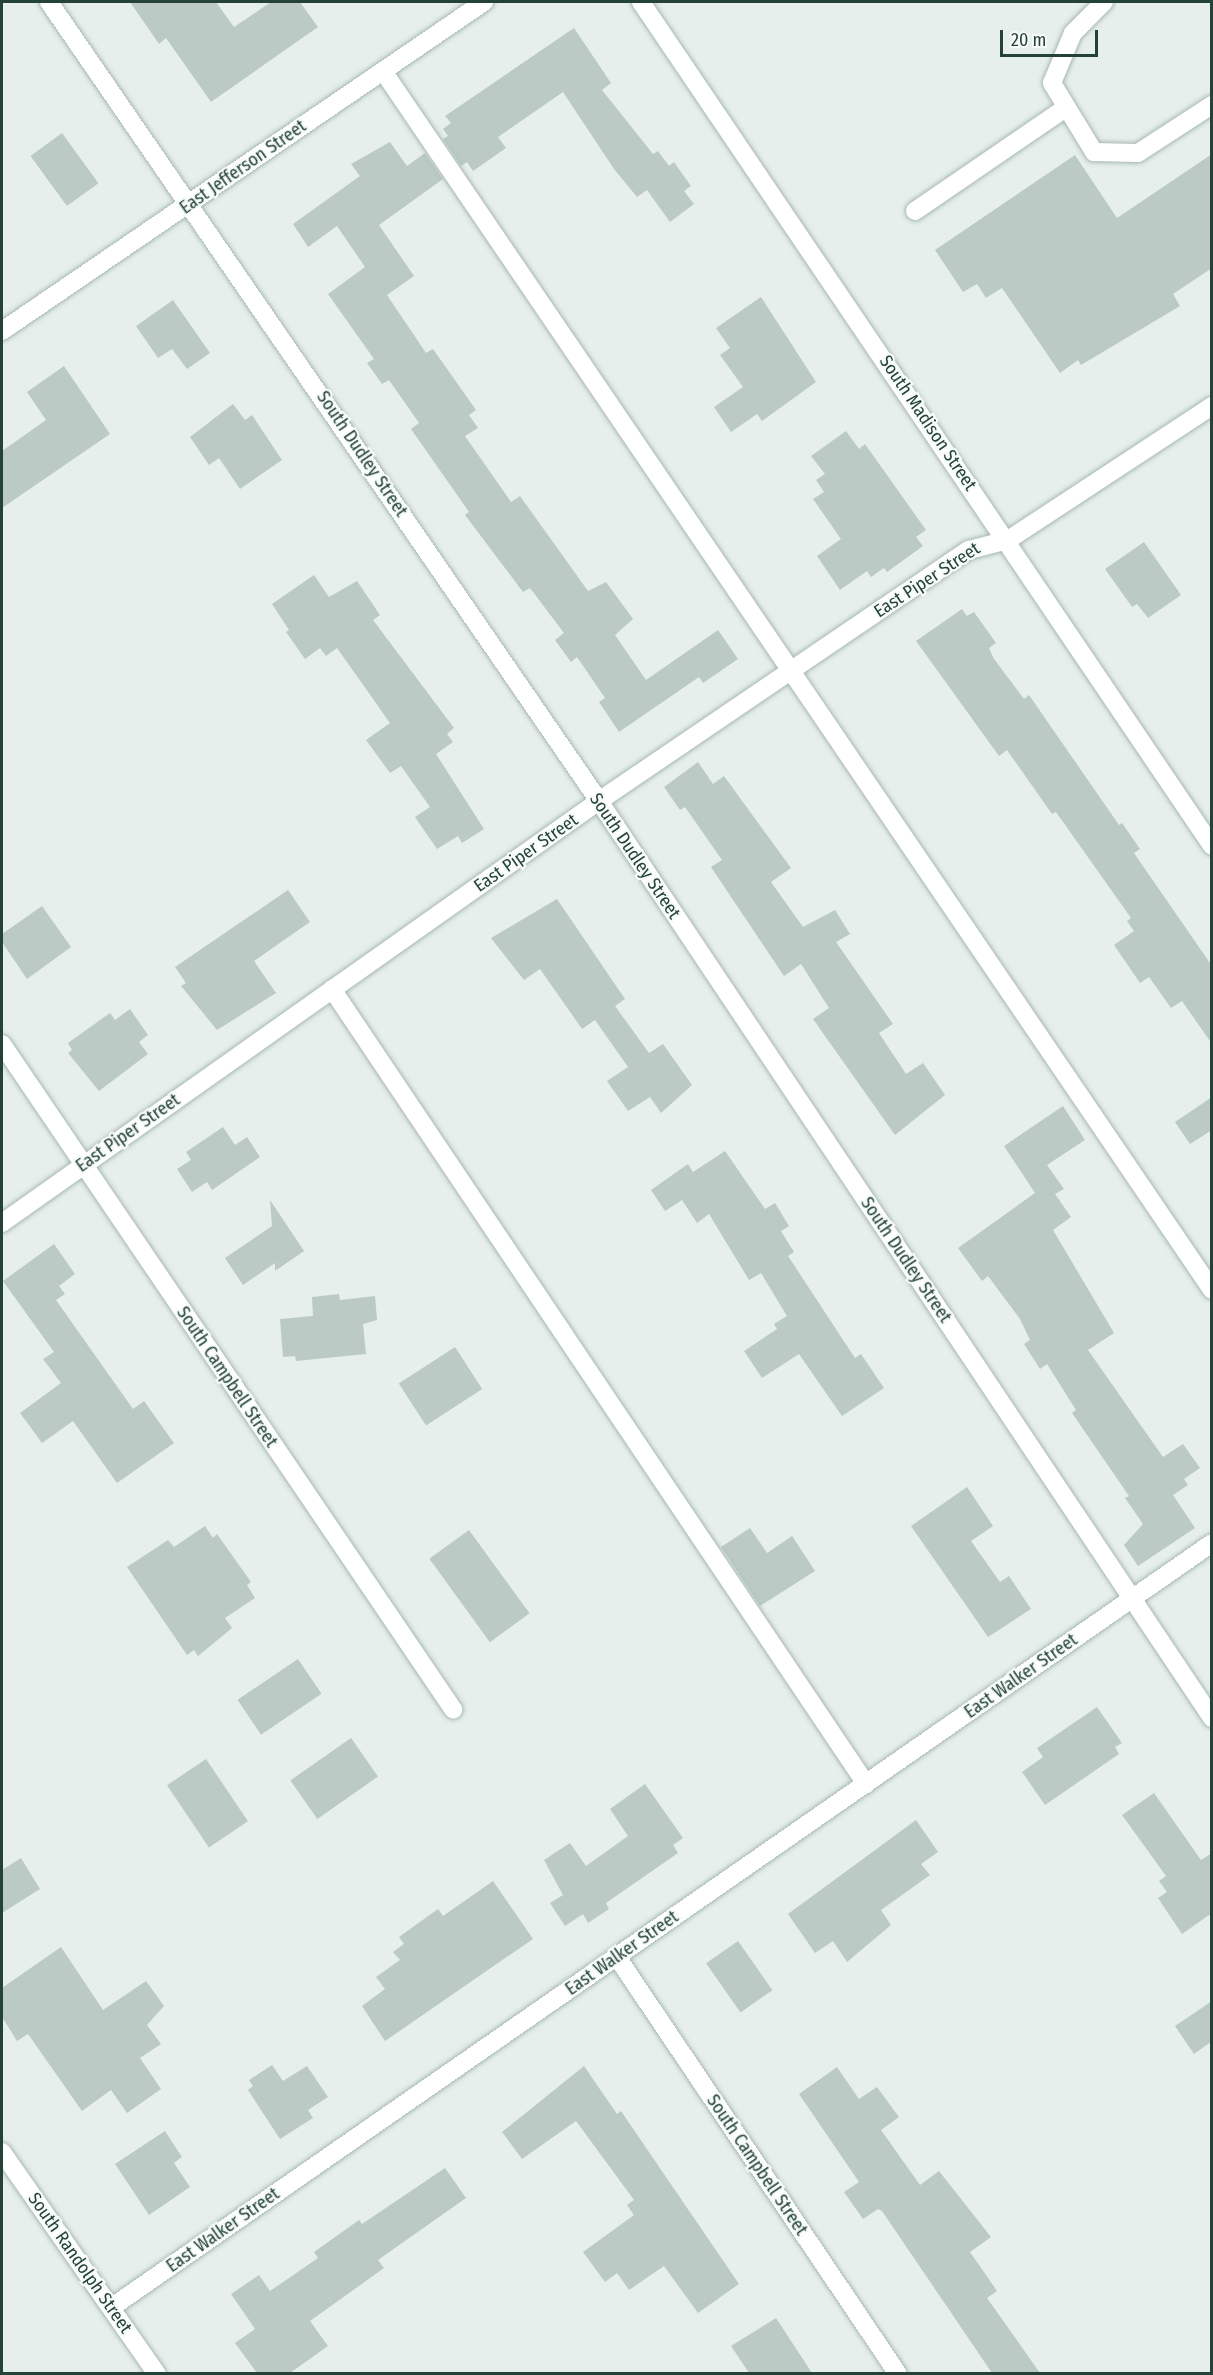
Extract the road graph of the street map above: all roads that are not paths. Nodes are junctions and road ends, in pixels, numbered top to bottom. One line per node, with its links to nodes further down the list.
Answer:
1 (49, 2): 8 (street, South Dudley Street)
2 (484, 2): 5 (street, East Jefferson Street)
3 (641, 2): 12 (street, South Madison Street)
4 (1104, 2): 7 (street)
5 (383, 71): 8 (street, East Jefferson Street); 13 (street)
6 (1212, 105): 7 (street)
7 (1064, 109): 9 (street)
8 (190, 204): 10 (street, East Jefferson Street); 14 (street, South Dudley Street)
9 (915, 211)
10 (2, 331)
11 (1212, 406): 12 (street, East Piper Street)
12 (1008, 540): 13 (street, East Piper Street); 15 (street, South Madison Street)
13 (790, 671): 14 (street, East Piper Street); 20 (street)
14 (599, 801): 16 (street, East Piper Street); 22 (street, South Dudley Street)
15 (1212, 846)
16 (332, 988): 18 (street, East Piper Street); 25 (street)
17 (2, 1044): 18 (street, South Campbell Street)
18 (83, 1165): 19 (street, East Piper Street); 23 (street, South Campbell Street)
19 (2, 1223)
20 (1212, 1290)
21 (1212, 1543): 22 (street, East Walker Street)
22 (1132, 1599): 24 (street, South Dudley Street); 25 (street, East Walker Street)
23 (453, 1709)
24 (1212, 1718)
25 (866, 1784): 26 (street, East Walker Street)
26 (616, 1958): 28 (street, East Walker Street); 30 (street, South Campbell Street)
27 (2, 2152): 28 (street, South Randolph Street)
28 (112, 2307): 29 (street, South Randolph Street)
29 (157, 2373)
30 (898, 2373)

